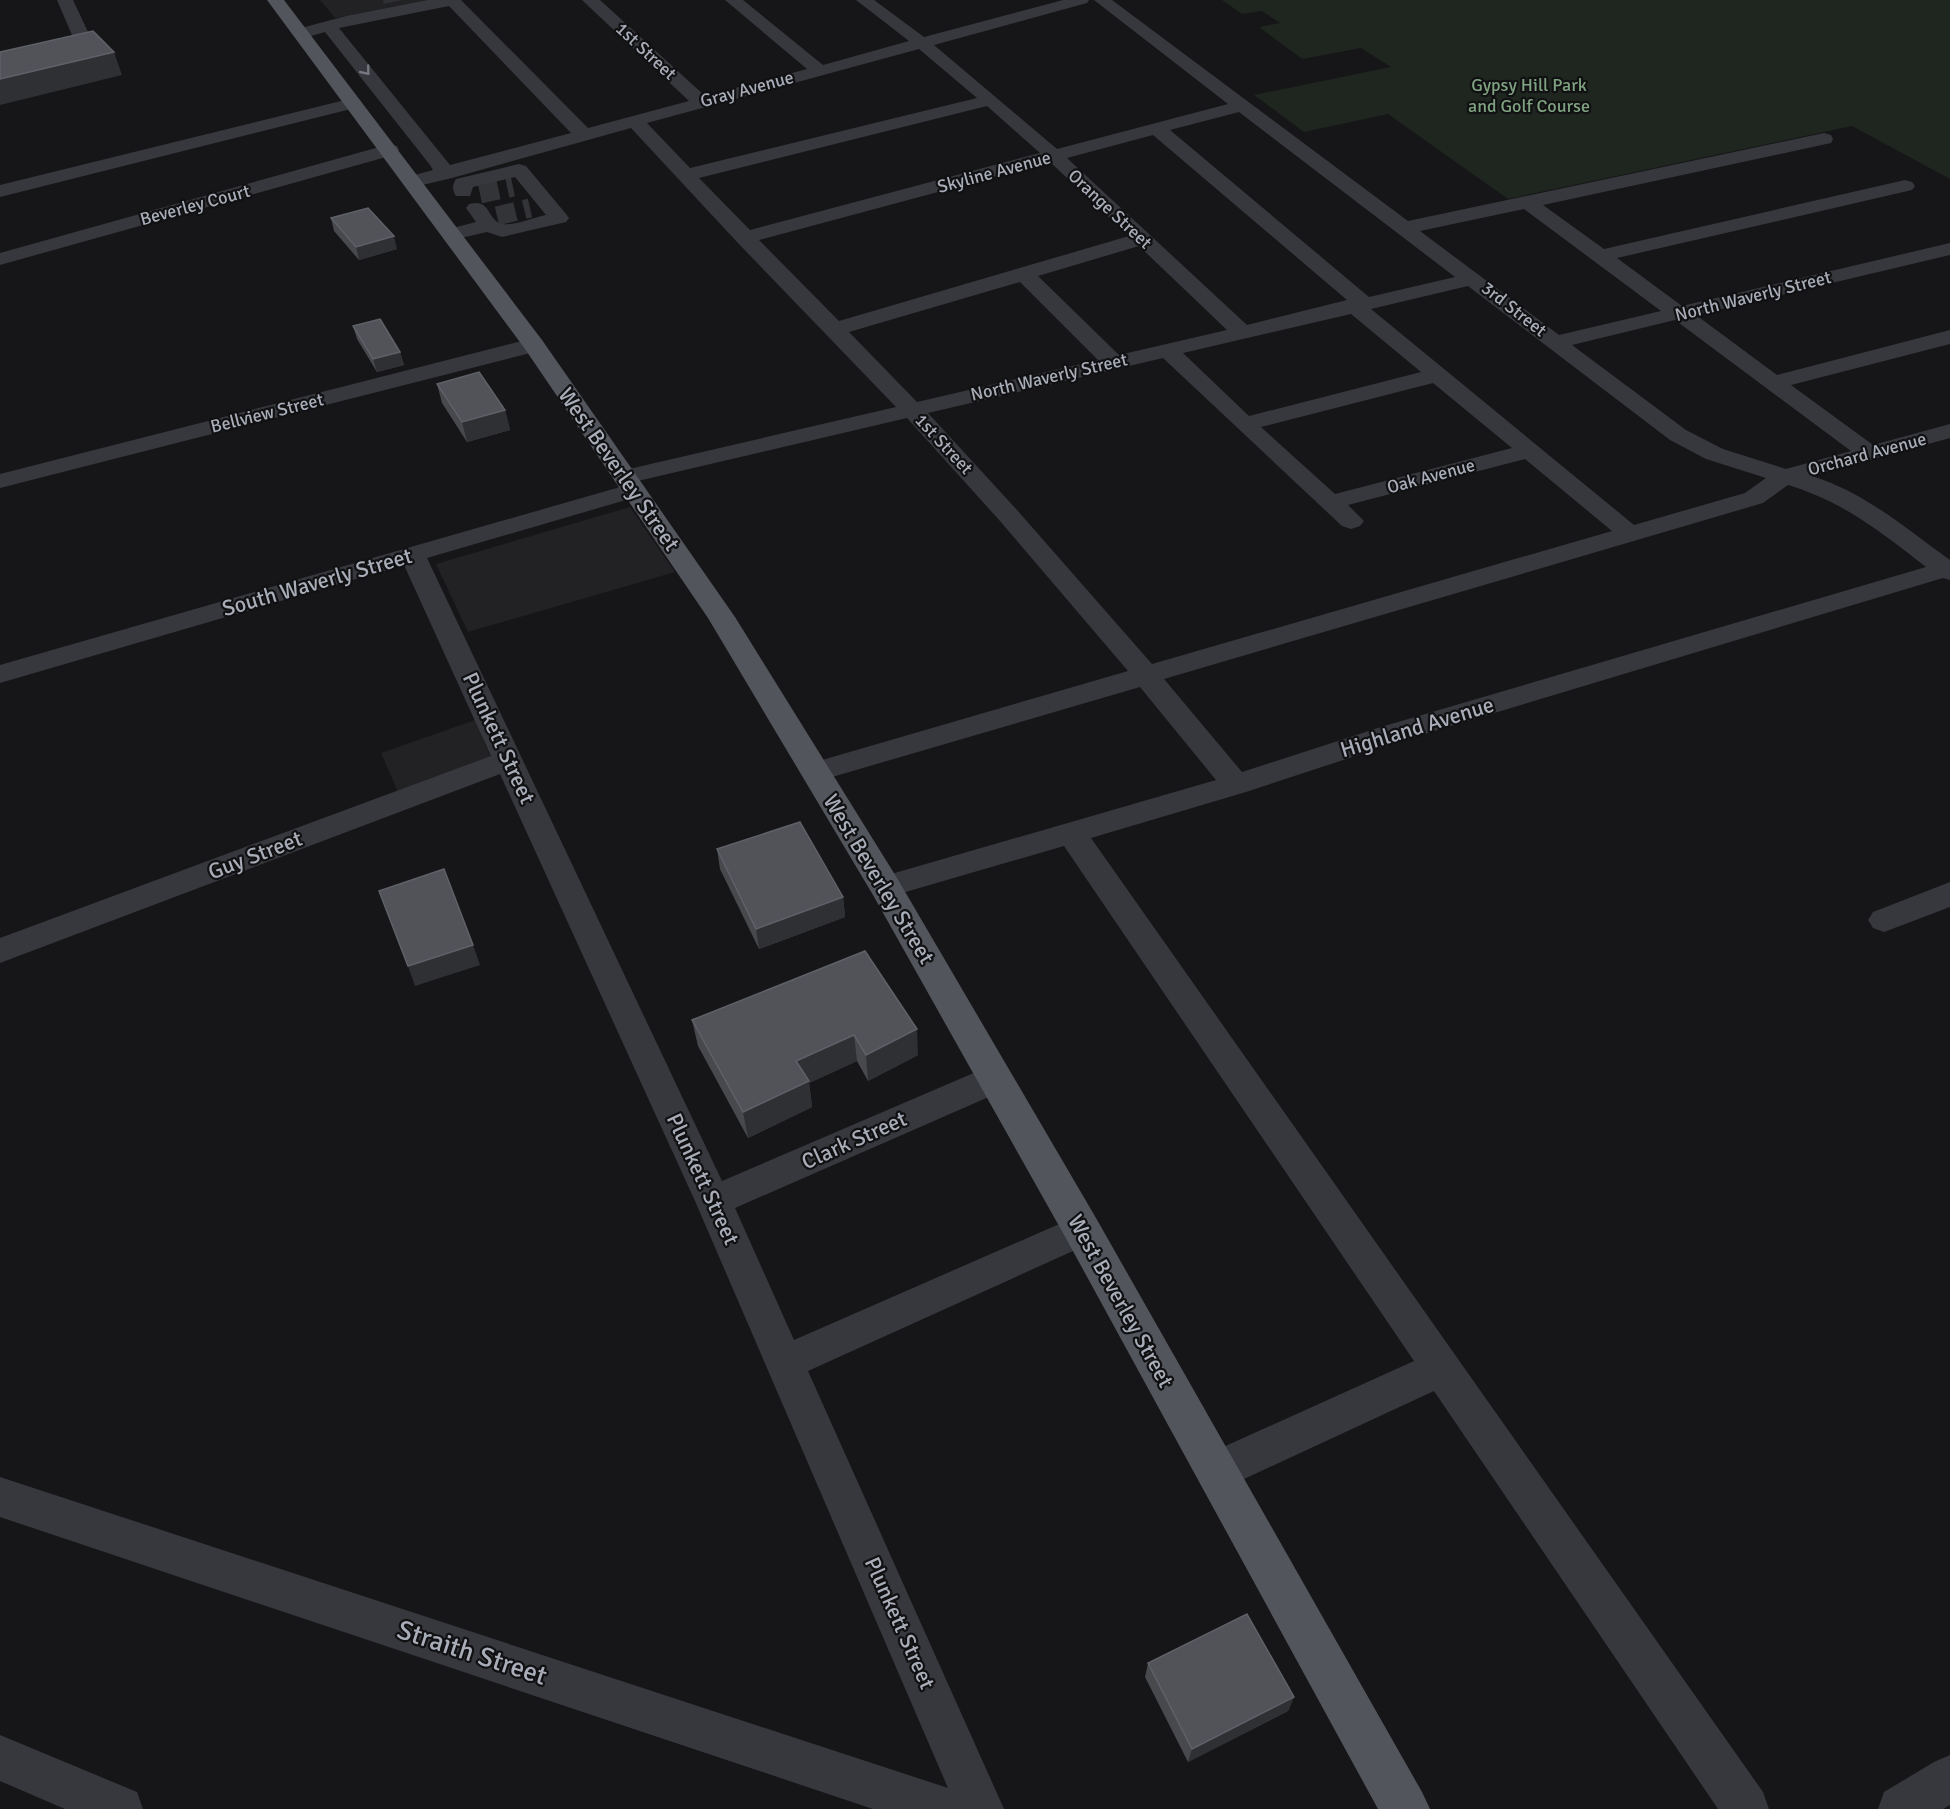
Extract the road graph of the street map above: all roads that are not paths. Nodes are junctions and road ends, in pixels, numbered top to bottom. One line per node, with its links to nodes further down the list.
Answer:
1 (65, 0): 14 (street)
2 (275, 0): 12 (main road, West Beverley Street)
3 (452, 0): 11 (street); 22 (street)
4 (590, 0): 17 (street, 1st Street)
5 (732, 0): 15 (street)
6 (864, 0): 13 (street, Orange Street)
7 (1081, 0): 10 (street, Gray Avenue)
8 (1102, 0): 19 (street, 3rd Street)
9 (997, 6): 10 (street)
10 (1014, 18): 13 (street, Gray Avenue)
11 (329, 26): 12 (street); 26 (street, one-way to 26)
12 (301, 33): 18 (main road, West Beverley Street)
13 (923, 42): 15 (street, Gray Avenue); 16 (street, Orange Street)
14 (87, 49)
15 (819, 70): 17 (street, Gray Avenue)
16 (990, 100): 25 (street, Orange Street); 28 (street)
17 (701, 102): 20 (street, Gray Avenue)
18 (353, 103): 24 (main road, West Beverley Street); 31 (street)
19 (1244, 105): 21 (street, Skyline Avenue); 36 (street, 3rd Street)
20 (634, 120): 22 (street, Gray Avenue); 28 (street, 1st Street)
21 (1157, 129): 25 (street, Skyline Avenue); 45 (street)
22 (584, 135): 27 (street, Gray Avenue)
23 (1824, 139): 34 (street)
24 (390, 150): 29 (main road, West Beverley Street); 42 (street, Beverley Court)
25 (1054, 156): 38 (street, Skyline Avenue); 39 (street, Orange Street)
26 (445, 174): 27 (street, Gray Avenue); 29 (street, Gray Avenue)
27 (517, 174): 32 (street); 35 (street)
28 (686, 176): 38 (street, 1st Street)
29 (414, 182): 33 (main road, West Beverley Street)
30 (1905, 186): 41 (street)
31 (0, 191)
32 (470, 194): 33 (street); 35 (street)
33 (427, 200): 37 (main road, West Beverley Street)
34 (1527, 202): 36 (street); 41 (street)
35 (490, 220): 37 (street)
36 (1405, 228): 44 (street, 3rd Street)
37 (452, 234): 51 (main road, West Beverley Street)
38 (744, 238): 47 (street, 1st Street)
39 (1142, 239): 43 (street); 48 (street, Orange Street)
40 (1950, 249): 46 (street, North Waverly Street)
41 (1599, 256): 46 (street)
42 (0, 259)
43 (1024, 274): 47 (street); 53 (street)
44 (1473, 279): 45 (street, North Waverly Street); 50 (street, 3rd Street)
45 (1358, 304): 48 (street, North Waverly Street); 54 (street)
46 (1679, 314): 50 (street, North Waverly Street); 55 (street)
47 (833, 330): 56 (street, 1st Street)
48 (1241, 332): 52 (street, North Waverly Street)
49 (1950, 337): 55 (street)
50 (1556, 342): 61 (street, 3rd Street)
51 (534, 345): 62 (street, Bellview Street); 63 (main road, West Beverley Street)
52 (1166, 349): 53 (street, North Waverly Street); 57 (street)
53 (1113, 362): 56 (street, North Waverly Street)
54 (1438, 375): 57 (street); 59 (street)
55 (1773, 383): 60 (street)
56 (912, 410): 63 (street, North Waverly Street); 70 (street, 1st Street)
57 (1244, 424): 64 (street)
58 (1950, 431): 60 (street, Orchard Avenue)
59 (1529, 451): 64 (street, Oak Avenue); 66 (street)
60 (1869, 453): 61 (street, Orchard Avenue)
61 (1784, 477): 66 (street); 68 (street, 3rd Street)
62 (0, 481)
63 (630, 483): 67 (street, South Waverly Street); 72 (main road, West Beverley Street)
64 (1332, 502): 65 (street)
65 (1352, 521)
66 (1630, 534): 70 (street)
67 (412, 554): 69 (street, South Waverly Street); 71 (street, Plunkett Street)
68 (1949, 570): 73 (street, Highland Avenue)
69 (0, 674)
70 (1146, 675): 72 (street); 73 (street, 1st Street)
71 (509, 760): 78 (street, Guy Street); 80 (street, Plunkett Street)
72 (815, 772): 75 (main road, West Beverley Street)
73 (1236, 785): 74 (street, Highland Avenue)
74 (1071, 832): 75 (street, Highland Avenue); 83 (street)
75 (885, 887): 79 (main road, West Beverley Street)
76 (1950, 894): 77 (street)
77 (1884, 920)
78 (0, 951)
79 (995, 1079): 80 (street, Clark Street); 81 (main road, West Beverley Street)
80 (713, 1201): 82 (street, Plunkett Street)
81 (1082, 1230): 82 (street); 84 (main road, West Beverley Street)
82 (786, 1362): 90 (street, Plunkett Street)
83 (1441, 1368): 84 (street); 92 (street)
84 (1216, 1471): 91 (main road, West Beverley Street)
85 (0, 1497): 88 (street, Straith Street)
86 (0, 1758): 89 (street)
87 (1950, 1778): 93 (street)
88 (937, 1808)
89 (120, 1809)
90 (981, 1809)
91 (1405, 1809)
92 (1746, 1809)
93 (1900, 1809)

